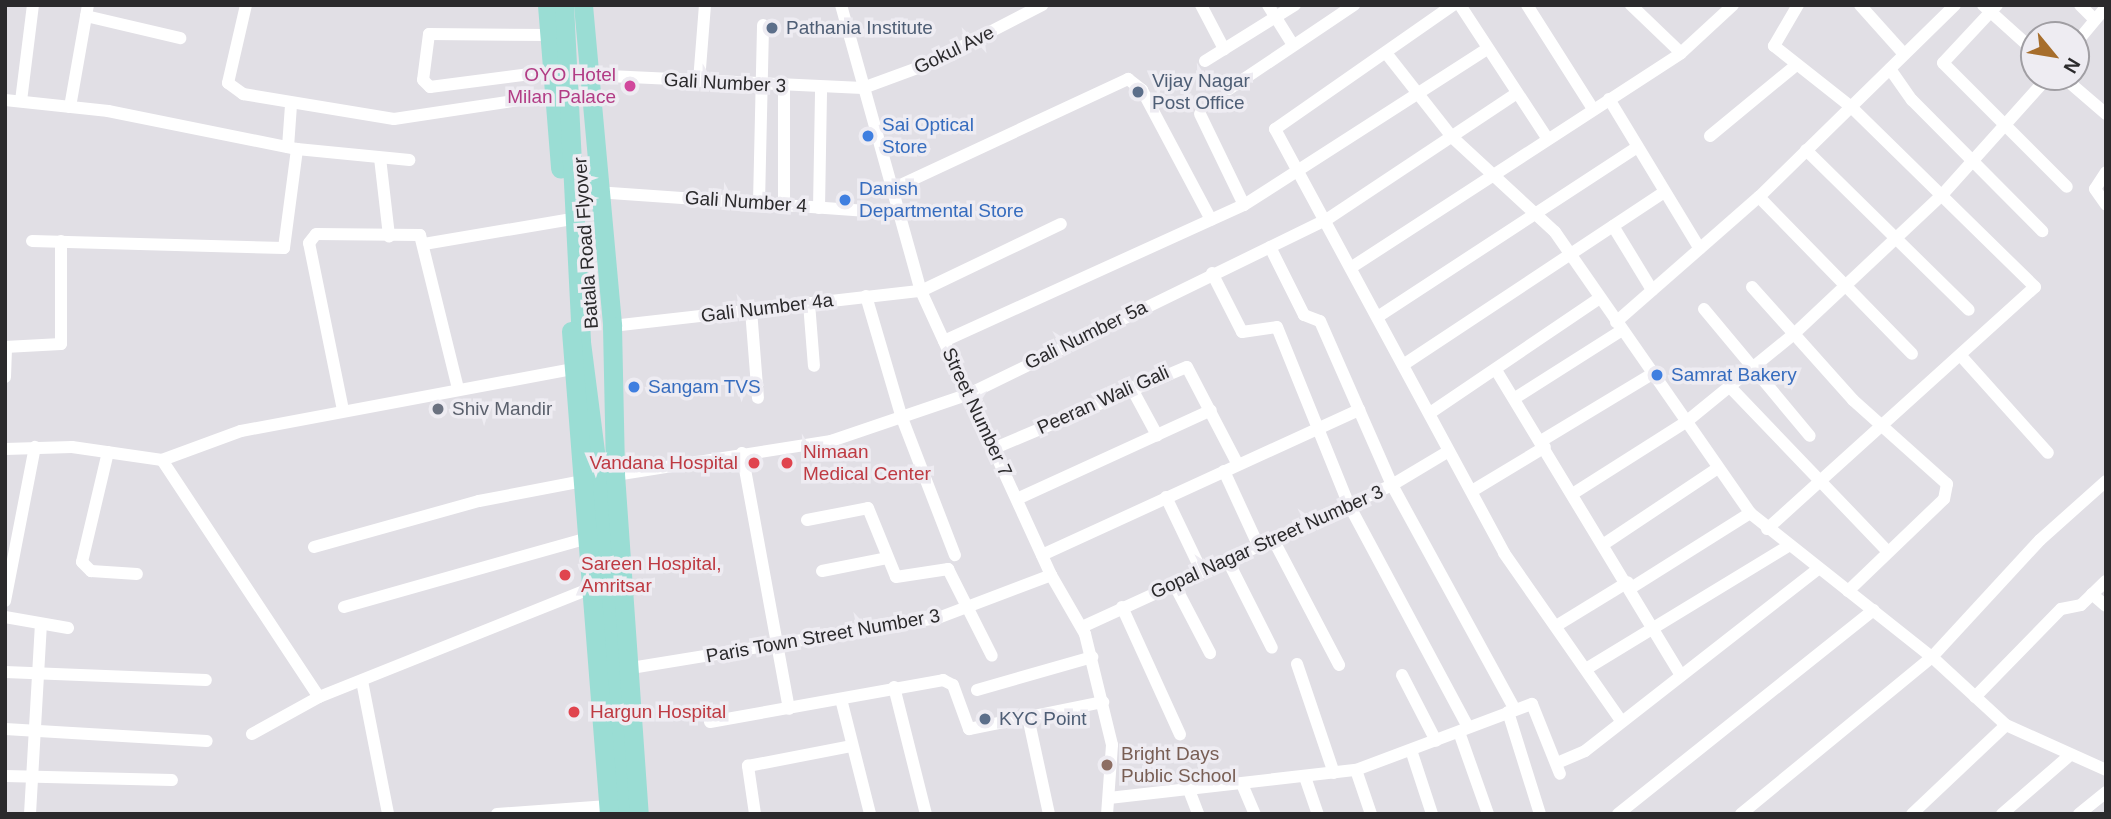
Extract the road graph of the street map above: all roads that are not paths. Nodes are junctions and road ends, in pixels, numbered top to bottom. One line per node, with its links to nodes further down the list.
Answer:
1 (33, 5): 56 (street)
2 (246, 5): 57 (street)
3 (547, 5): 29 (main road)
4 (564, 5): 123 (main road, Batala Road Flyover)
5 (583, 5): 42 (main road)
6 (705, 5): 43 (street)
7 (841, 5): 47 (street, Street Number 7)
8 (1042, 5): 23 (street, Gokul Ave)
9 (1201, 5): 33 (street)
10 (1295, 5): 25 (street)
11 (1354, 5): 32 (street)
12 (1453, 5): 35 (street)
13 (1460, 5): 34 (street)
14 (1527, 5): 60 (street)
15 (1630, 5): 36 (street)
16 (1798, 5): 39 (street)
17 (1860, 5): 37 (street)
18 (1955, 5): 37 (street)
19 (2080, 5): 26 (street)
20 (1990, 7): 30 (street); 63 (street)
21 (1724, 8): 36 (street)
22 (2106, 8): 26 (street)
23 (1026, 9): 47 (street, Gokul Ave)
24 (87, 10): 31 (street); 59 (street)
25 (1272, 11): 32 (street); 33 (street)
26 (2095, 20): 28 (street)
27 (763, 25): 44 (street)
28 (2090, 26)
29 (549, 35): 41 (main road); 41 (street)
30 (2020, 37)
31 (180, 38)
32 (1293, 45): 48 (street)
33 (1224, 49): 38 (street)
34 (1487, 49): 51 (street); 52 (street)
35 (1386, 53): 51 (street); 74 (street)
36 (1681, 53): 54 (street)
37 (1904, 54): 40 (street)
38 (1205, 61)
39 (1796, 65): 58 (street); 64 (street)
40 (1890, 69): 58 (street); 72 (street)
41 (553, 71): 53 (main road)
42 (587, 75): 43 (street, Gali Number 3); 78 (main road)
43 (699, 81): 44 (street, Gali Number 3)
44 (760, 85): 45 (street, Gali Number 3); 82 (street)
45 (784, 86): 46 (street, Gali Number 3); 83 (street)
46 (821, 88): 47 (street, Gali Number 3); 86 (street)
47 (863, 88): 77 (street, Street Number 7)
48 (1229, 89)
49 (2036, 91): 63 (street)
50 (2079, 91): 62 (street)
51 (1417, 93): 65 (street); 74 (street)
52 (1517, 93): 65 (street, Gali Number 5a); 66 (street)
53 (553, 95): 57 (street); 89 (main road)
54 (1609, 99): 60 (street); 68 (street)
55 (5, 100): 56 (street)
56 (22, 102): 59 (street)
57 (291, 105): 67 (street)
58 (1850, 106): 69 (street); 80 (street)
59 (70, 107): 67 (street)
60 (1592, 109): 66 (street)
61 (1200, 114): 84 (street)
62 (2106, 114)
63 (2006, 125): 72 (street); 76 (street)
64 (1710, 136)
65 (1452, 137): 75 (street); 91 (street, Gali Number 5a)
66 (1547, 138): 75 (street)
67 (293, 148): 70 (street); 98 (street)
68 (1636, 148): 79 (street); 87 (street)
69 (1806, 150): 81 (street); 96 (street)
70 (380, 158): 71 (street); 95 (street)
71 (409, 160)
72 (1974, 161): 80 (street); 94 (street)
73 (2106, 172): 85 (street)
74 (1300, 173): 84 (street); 91 (street)
75 (1492, 176): 87 (street); 103 (street)
76 (2067, 187)
77 (890, 190): 88 (street, Street Number 7); 90 (street)
78 (596, 192): 82 (street, Gali Number 4); 116 (main road)
79 (1663, 193): 93 (street); 101 (street)
80 (1942, 195): 96 (street); 122 (street)
81 (1759, 197): 101 (street); 106 (street)
82 (760, 203): 83 (street, Gali Number 4)
83 (784, 205): 86 (street, Gali Number 4)
84 (1244, 205): 90 (street)
85 (2106, 205)
86 (819, 208): 88 (street, Gali Number 4)
87 (1535, 211): 102 (street); 115 (street)
88 (895, 213): 107 (street, Street Number 7)
89 (566, 220): 99 (street); 123 (main road)
90 (1211, 220): 119 (street)
91 (1326, 220): 100 (street, Gali Number 5a); 103 (street)
92 (1060, 224): 107 (street, Gali Number 4a)
93 (1613, 226): 102 (street); 108 (street)
94 (2042, 231)
95 (389, 236): 99 (street); 136 (street)
96 (1897, 239): 106 (street); 114 (street)
97 (32, 240): 98 (street)
98 (61, 241): 120 (street)
99 (424, 244): 132 (street)
100 (1270, 247): 104 (street, Gali Number 5a); 138 (street)
101 (1700, 249): 108 (street)
102 (1571, 253): 110 (street); 124 (street)
103 (1352, 267): 115 (street)
104 (1212, 273): 133 (street, Gali Number 5a); 143 (street)
105 (1752, 287): 118 (street)
106 (1847, 288): 118 (street); 121 (street)
107 (921, 290): 109 (street, Gali Number 4a); 119 (street, Street Number 7)
108 (1652, 290): 117 (street)
109 (866, 296): 111 (street, Gali Number 4a); 140 (street)
110 (1600, 298): 117 (street); 127 (street)
111 (809, 303): 113 (street, Gali Number 4a); 125 (street)
112 (1704, 309): 126 (street)
113 (751, 310): 116 (street, Gali Number 4a); 134 (street)
114 (1969, 310)
115 (1378, 316): 124 (street)
116 (612, 326): 158 (main road)
117 (1619, 326): 128 (street); 135 (street)
118 (1795, 333): 126 (street); 142 (street)
119 (944, 341): 133 (street, Street Number 7)
120 (6, 347): 129 (street)
121 (1912, 355)
122 (1962, 356): 142 (street); 153 (street)
123 (580, 363): 132 (street); 160 (main road); 254 (main road, Batala Road Flyover)
124 (1404, 365): 139 (street)
125 (814, 366)
126 (1754, 368): 131 (street); 145 (street)
127 (1496, 370): 135 (street); 139 (street)
128 (1653, 374): 141 (street); 146 (street)
129 (5, 377)
130 (1131, 387): 137 (street, Peeran Wali Gali); 144 (street); 148 (street, Peeran Wali Gali)
131 (1730, 387): 141 (street); 161 (street)
132 (458, 388): 136 (street)
133 (969, 394): 140 (street, Gali Number 5a); 148 (street, Street Number 7)
134 (758, 398)
135 (1515, 398): 146 (street)
136 (343, 410): 154 (street)
137 (1211, 410): 144 (street); 155 (street, Peeran Wali Gali)
138 (1359, 410): 143 (street); 162 (street)
139 (1430, 413): 150 (street)
140 (902, 418): 152 (street, Gali Number 5a); 178 (street)
141 (1686, 422): 156 (street); 164 (street)
142 (1884, 427): 161 (street); 177 (street)
143 (1320, 429): 155 (street); 167 (street)
144 (1157, 435): 166 (street)
145 (1810, 436)
146 (1543, 444): 163 (street); 164 (street)
147 (35, 447): 149 (street); 151 (street); 193 (street)
148 (995, 448): 166 (street, Street Number 7)
149 (5, 449)
150 (1449, 451): 162 (street, Gopal Nagar Street Number 3); 163 (street)
151 (108, 452): 154 (street); 185 (street)
152 (742, 453): 158 (street, Gali Number 5a); 205 (street)
153 (2048, 453)
154 (162, 460): 223 (street)
155 (1238, 465): 157 (street)
156 (1718, 468): 168 (street); 173 (street)
157 (1224, 471): 165 (street); 175 (street)
158 (615, 474): 160 (street, Gali Number 5a); 213 (main road)
159 (2106, 481): 210 (street)
160 (579, 482): 171 (main road); 174 (street, Gali Number 5a)
161 (1818, 484): 170 (street); 177 (street)
162 (1392, 485): 167 (street, Gopal Nagar Street Number 3); 228 (street)
163 (1472, 491): 202 (street)
164 (1574, 493): 173 (street)
165 (1166, 497): 179 (street); 184 (street)
166 (1017, 499): 179 (street, Street Number 7)
167 (1349, 505): 172 (street, Gopal Nagar Street Number 3); 234 (street)
168 (1750, 513): 170 (street); 189 (street)
169 (807, 520): 180 (street)
170 (1767, 529): 176 (street)
171 (584, 539): 190 (main road); 195 (street)
172 (1274, 541): 175 (street, Gopal Nagar Street Number 3); 212 (street)
173 (1604, 544): 189 (street)
174 (314, 547)
175 (1259, 547): 181 (street, Gopal Nagar Street Number 3)
176 (1787, 547): 182 (street); 204 (street)
177 (1888, 552): 191 (street)
178 (955, 555)
179 (1042, 555): 186 (street, Street Number 7)
180 (887, 558): 183 (street); 197 (street)
181 (1228, 561): 184 (street, Gopal Nagar Street Number 3); 206 (street)
182 (1818, 570): 191 (street); 218 (street)
183 (822, 571)
184 (1202, 572): 188 (street, Gopal Nagar Street Number 3)
185 (137, 575)
186 (1051, 575): 197 (street, Paris Town Street Number 3); 201 (street, Street Number 7)
187 (2106, 581): 192 (street)
188 (1174, 584): 196 (street, Gopal Nagar Street Number 3); 207 (street)
189 (1629, 585): 202 (street); 204 (street)
190 (589, 589): 220 (street); 254 (main road)
191 (1848, 591): 198 (street)
192 (2092, 594): 194 (street); 224 (street)
193 (5, 601)
194 (2106, 606)
195 (344, 607)
196 (1122, 607): 201 (street, Gopal Nagar Street Number 3); 237 (street)
197 (970, 608): 205 (street, Paris Town Street Number 3); 208 (street)
198 (1874, 610): 210 (street); 271 (street)
199 (5, 617): 200 (street)
200 (41, 625): 203 (street); 216 (street)
201 (1082, 626): 209 (street, Street Number 7)
202 (1556, 626): 214 (street)
203 (68, 628)
204 (1653, 628): 214 (street); 218 (street)
205 (778, 645): 213 (street, Paris Town Street Number 3); 227 (street)
206 (1272, 648)
207 (1210, 653)
208 (992, 656)
209 (1092, 657): 222 (street); 226 (street, Street Number 7)
210 (1932, 657): 224 (street); 272 (street)
211 (1297, 664): 245 (street)
212 (1339, 665)
213 (631, 668): 258 (main road)
214 (1586, 669): 230 (street)
215 (5, 673): 216 (street)
216 (40, 674): 219 (street); 235 (street)
217 (1402, 675): 239 (street)
218 (1681, 675): 230 (street)
219 (206, 680)
220 (362, 681): 223 (street); 256 (street)
221 (894, 687): 225 (street); 229 (street); 261 (street)
222 (977, 690)
223 (319, 697): 236 (street)
224 (1975, 697): 232 (street)
225 (841, 699): 227 (street); 240 (street)
226 (1103, 702): 229 (street); 253 (street, Street Number 7)
227 (789, 709): 231 (street)
228 (1511, 711): 230 (street); 234 (street); 270 (street)
229 (1028, 717): 262 (street)
230 (1621, 721)
231 (710, 722)
232 (2006, 725): 242 (street); 273 (street)
233 (5, 729): 235 (street)
234 (1463, 729): 239 (street); 269 (street)
235 (35, 731): 238 (street); 247 (street)
236 (252, 734)
237 (1180, 734)
238 (208, 741)
239 (1436, 741): 241 (street)
240 (852, 746): 259 (street); 260 (street)
241 (1411, 750): 243 (street); 268 (street)
242 (2070, 755): 244 (street); 274 (street)
243 (1356, 770): 245 (street); 267 (street)
244 (2106, 770)
245 (1334, 773): 248 (street)
246 (5, 776): 247 (street)
247 (32, 777): 249 (street); 255 (street)
248 (1304, 777): 250 (street); 266 (street)
249 (172, 780)
250 (1242, 784): 251 (street); 265 (street)
251 (1189, 790): 253 (street); 264 (street)
252 (2106, 792): 275 (street)
253 (1109, 798): 263 (street, Street Number 7)
254 (613, 811): 257 (street)
255 (30, 814)
256 (388, 814)
257 (497, 814)
258 (639, 814)
259 (755, 814)
260 (870, 814)
261 (926, 814)
262 (1049, 814)
263 (1107, 814)
264 (1198, 814)
265 (1255, 814)
266 (1318, 814)
267 (1371, 814)
268 (1432, 814)
269 (1488, 814)
270 (1540, 814)
271 (1618, 814)
272 (1741, 814)
273 (1912, 814)
274 (2002, 814)
275 (2079, 814)

